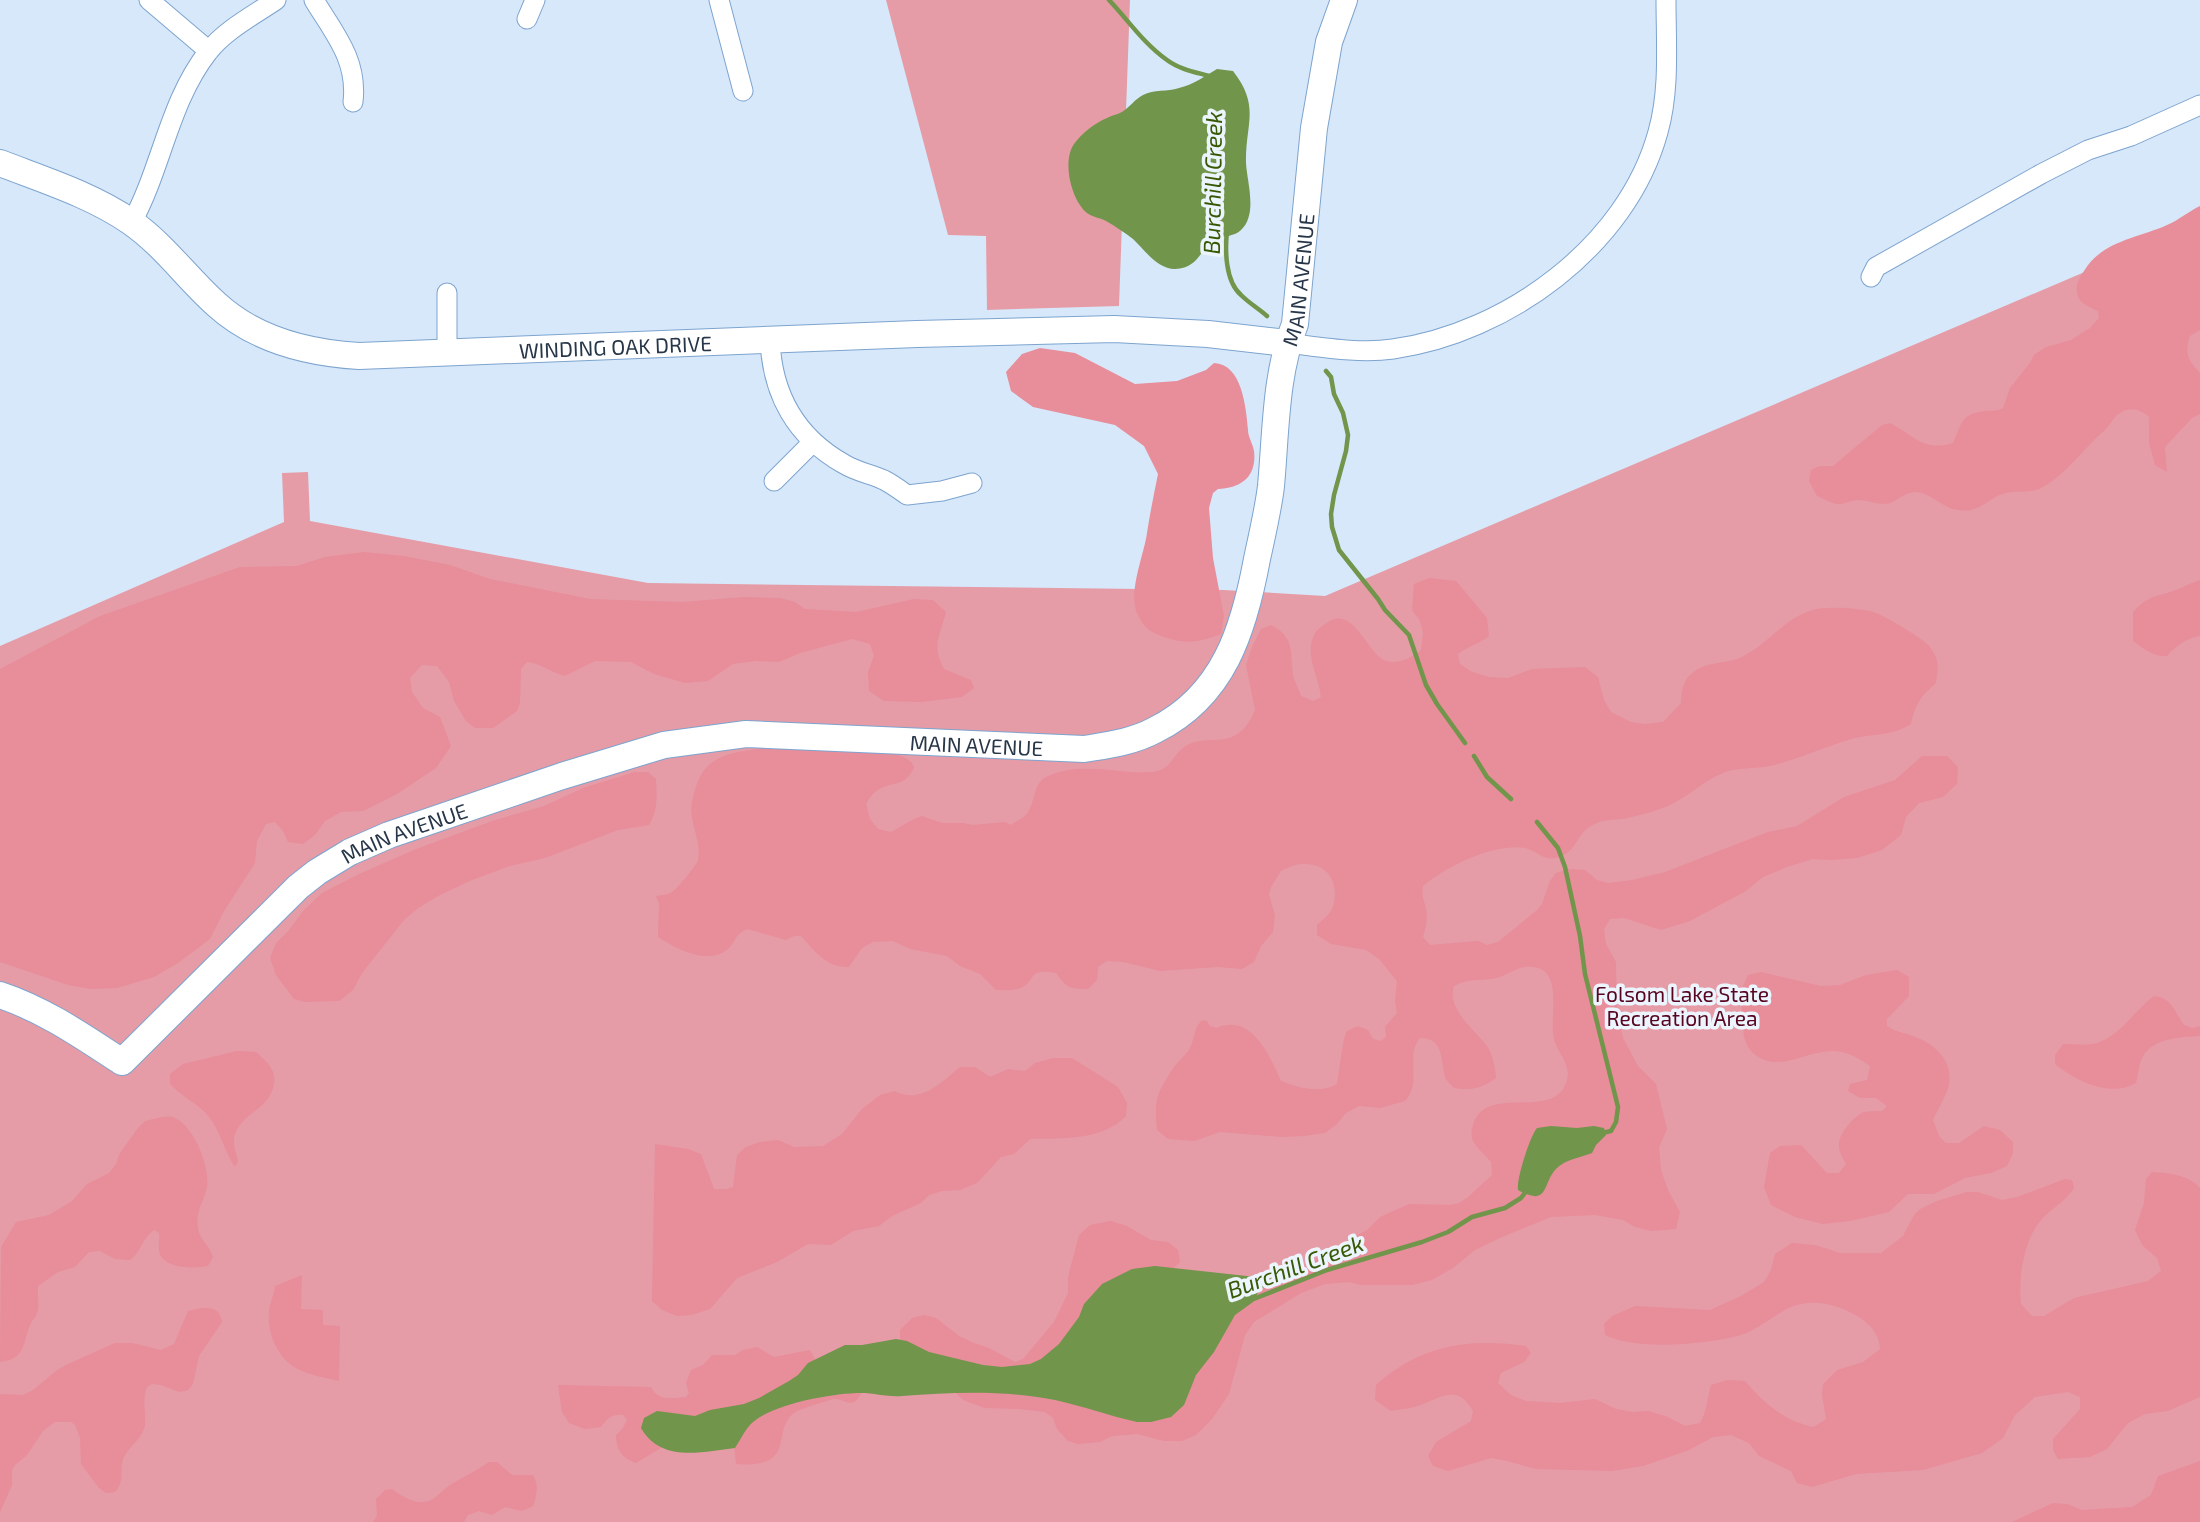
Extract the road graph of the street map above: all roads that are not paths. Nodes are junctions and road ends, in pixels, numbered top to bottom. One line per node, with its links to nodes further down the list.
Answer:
1 (149, 0): 9 (street)
2 (276, 0): 9 (street)
3 (314, 0): 11 (street)
4 (535, 0): 8 (street)
5 (719, 0): 10 (street)
6 (1344, 0): 18 (street, MAIN AVENUE)
7 (1665, 0): 18 (street)
8 (527, 19)
9 (209, 51): 14 (street)
10 (743, 91)
11 (353, 102)
12 (2200, 105): 15 (street)
13 (0, 163): 14 (street, WINDING OAK DRIVE)
14 (132, 222): 19 (street, WINDING OAK DRIVE)
15 (1871, 277)
16 (447, 293): 19 (street)
17 (770, 340): 18 (street, WINDING OAK DRIVE); 19 (street, WINDING OAK DRIVE); 20 (street)
18 (1287, 343): 23 (street, MAIN AVENUE)
19 (447, 353)
20 (813, 442): 21 (street); 22 (street)
21 (774, 481)
22 (972, 483)
23 (0, 995)

